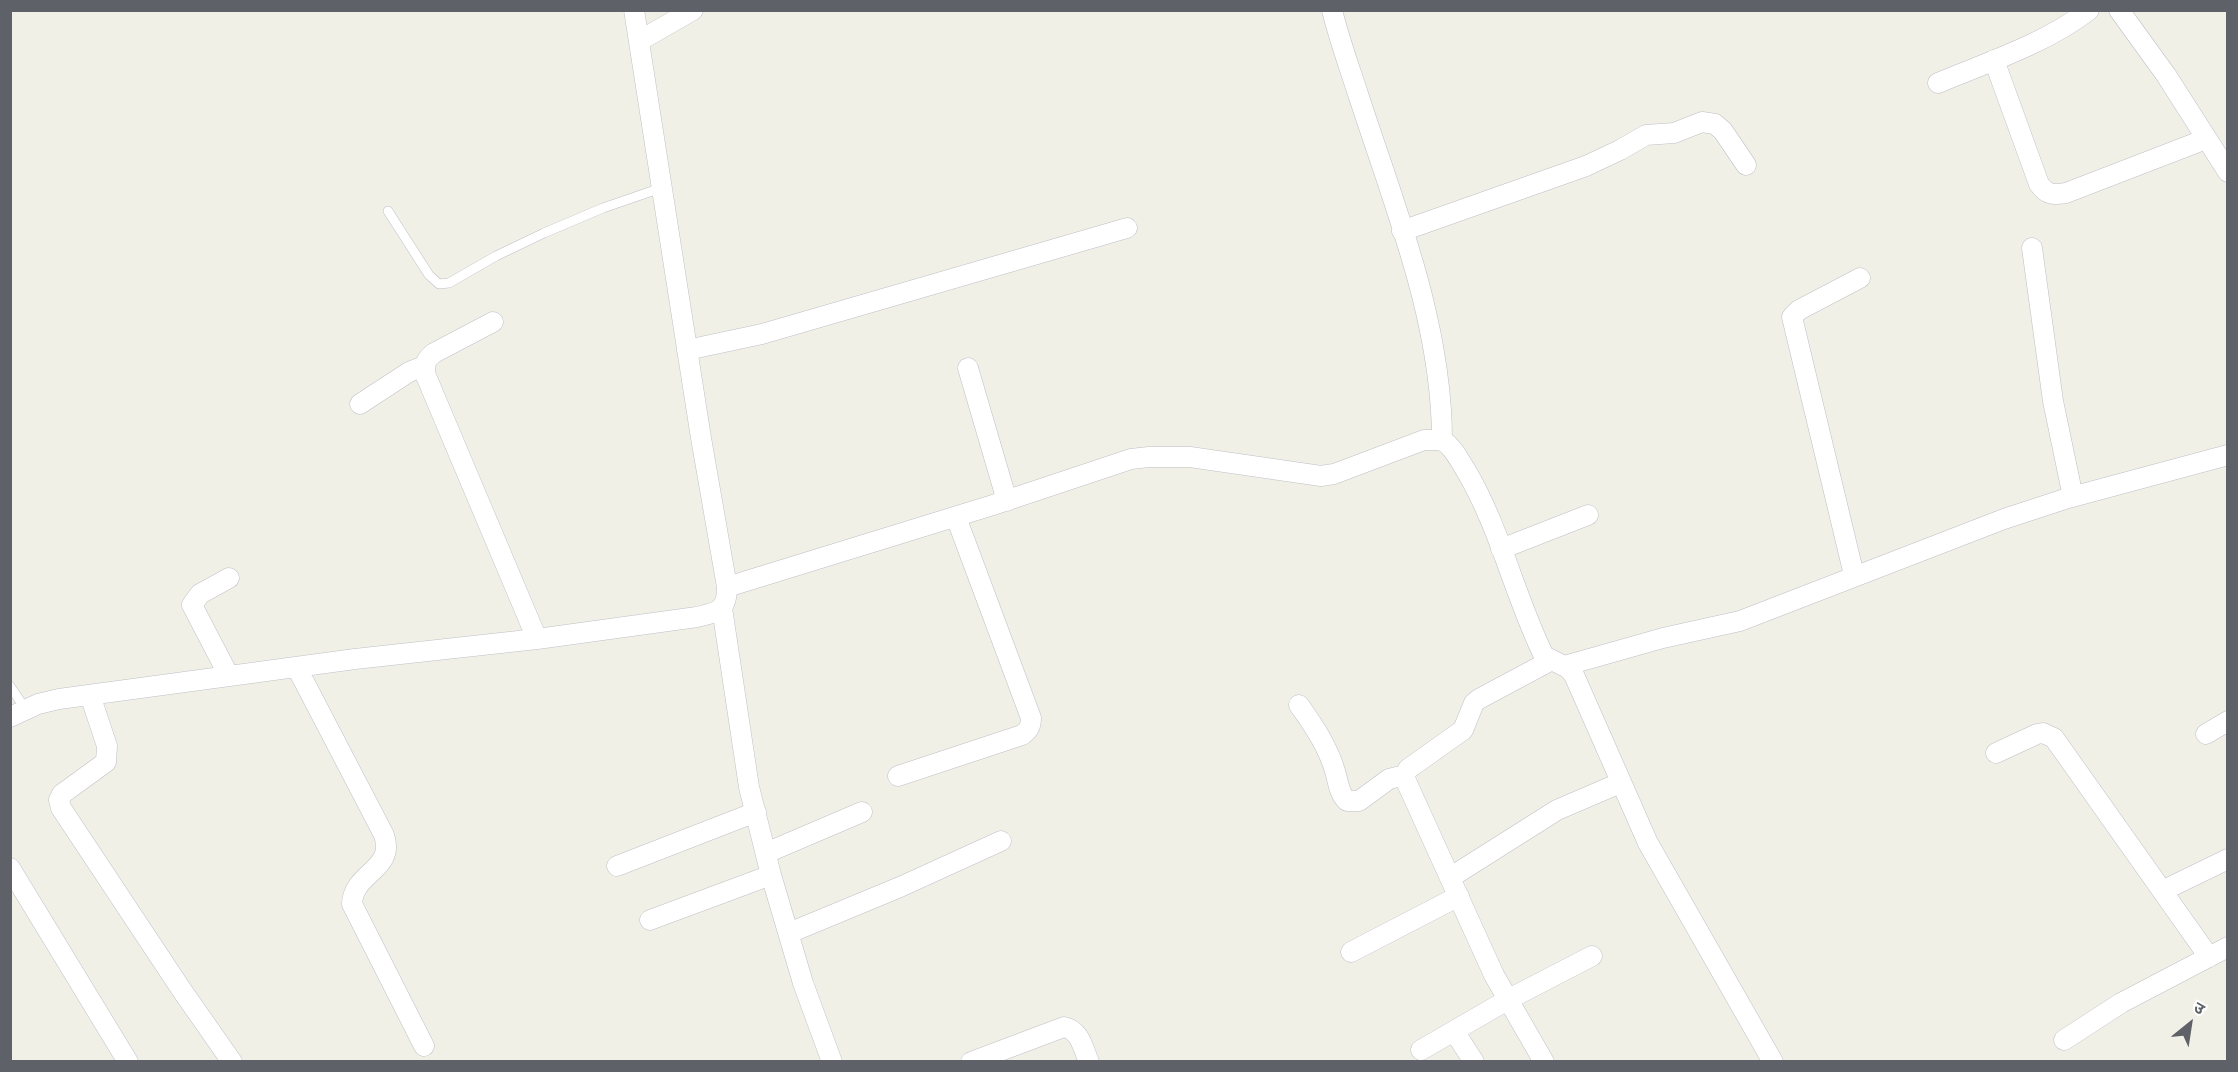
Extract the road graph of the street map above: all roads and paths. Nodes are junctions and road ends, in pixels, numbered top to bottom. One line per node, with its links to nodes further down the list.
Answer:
1 (634, 10): 6 (street)
2 (693, 10): 6 (street)
3 (1332, 10): 15 (street)
4 (2090, 10): 7 (street)
5 (2119, 10): 9 (street)
6 (639, 41): 12 (street)
7 (1994, 60): 8 (street); 9 (street)
8 (1938, 83)
9 (2206, 139): 11 (street)
10 (1746, 165): 15 (street)
11 (2228, 172)
12 (661, 188): 13 (lane); 19 (street)
13 (388, 212)
14 (1126, 228): 19 (street)
15 (1402, 231): 23 (street)
16 (2032, 248): 25 (street)
17 (1860, 278): 30 (street)
18 (493, 322): 20 (street)
19 (687, 350): 32 (street)
20 (424, 366): 22 (street); 34 (street)
21 (968, 368): 26 (street)
22 (360, 404)
23 (1442, 440): 26 (street); 29 (street)
24 (2228, 455): 25 (street)
25 (2073, 497): 30 (street)
26 (1007, 501): 28 (street)
27 (1588, 515): 29 (street)
28 (956, 517): 32 (street); 46 (street)
29 (1501, 549): 35 (street)
30 (1854, 575): 35 (street)
31 (229, 578): 37 (street)
32 (727, 587): 33 (street)
33 (722, 608): 34 (street); 48 (street)
34 (537, 639): 36 (street)
35 (1557, 663): 45 (street); 47 (street)
36 (297, 668): 37 (street); 68 (street)
37 (229, 676): 39 (street)
38 (10, 686): 41 (lane)
39 (90, 695): 41 (street); 71 (street)
40 (1299, 705): 45 (street)
41 (18, 714)
42 (2228, 721): 43 (street)
43 (2206, 734)
44 (1996, 753): 57 (street)
45 (1405, 775): 56 (street)
46 (898, 776)
47 (1620, 783): 56 (street); 77 (street)
48 (756, 812): 51 (street); 53 (street)
49 (862, 812): 51 (street)
50 (1001, 842): 60 (street)
51 (766, 853): 55 (street)
52 (2228, 859): 57 (street)
53 (617, 866)
54 (10, 868): 70 (street)
55 (771, 875): 59 (street); 60 (street)
56 (1451, 877): 58 (street)
57 (2162, 891): 64 (street)
58 (1459, 896): 62 (street); 65 (street)
59 (650, 920)
60 (789, 933): 72 (street)
61 (2228, 947): 64 (street)
62 (1352, 952)
63 (1592, 956): 65 (street)
64 (2209, 957): 67 (street)
65 (1509, 999): 66 (street); 76 (street)
66 (1454, 1031): 69 (street); 75 (street)
67 (2064, 1040)
68 (424, 1046)
69 (1421, 1050)
70 (128, 1062)
71 (232, 1062)
72 (832, 1062)
73 (971, 1062): 74 (street)
74 (1089, 1062)
75 (1474, 1062)
76 (1544, 1062)
77 (1773, 1062)

